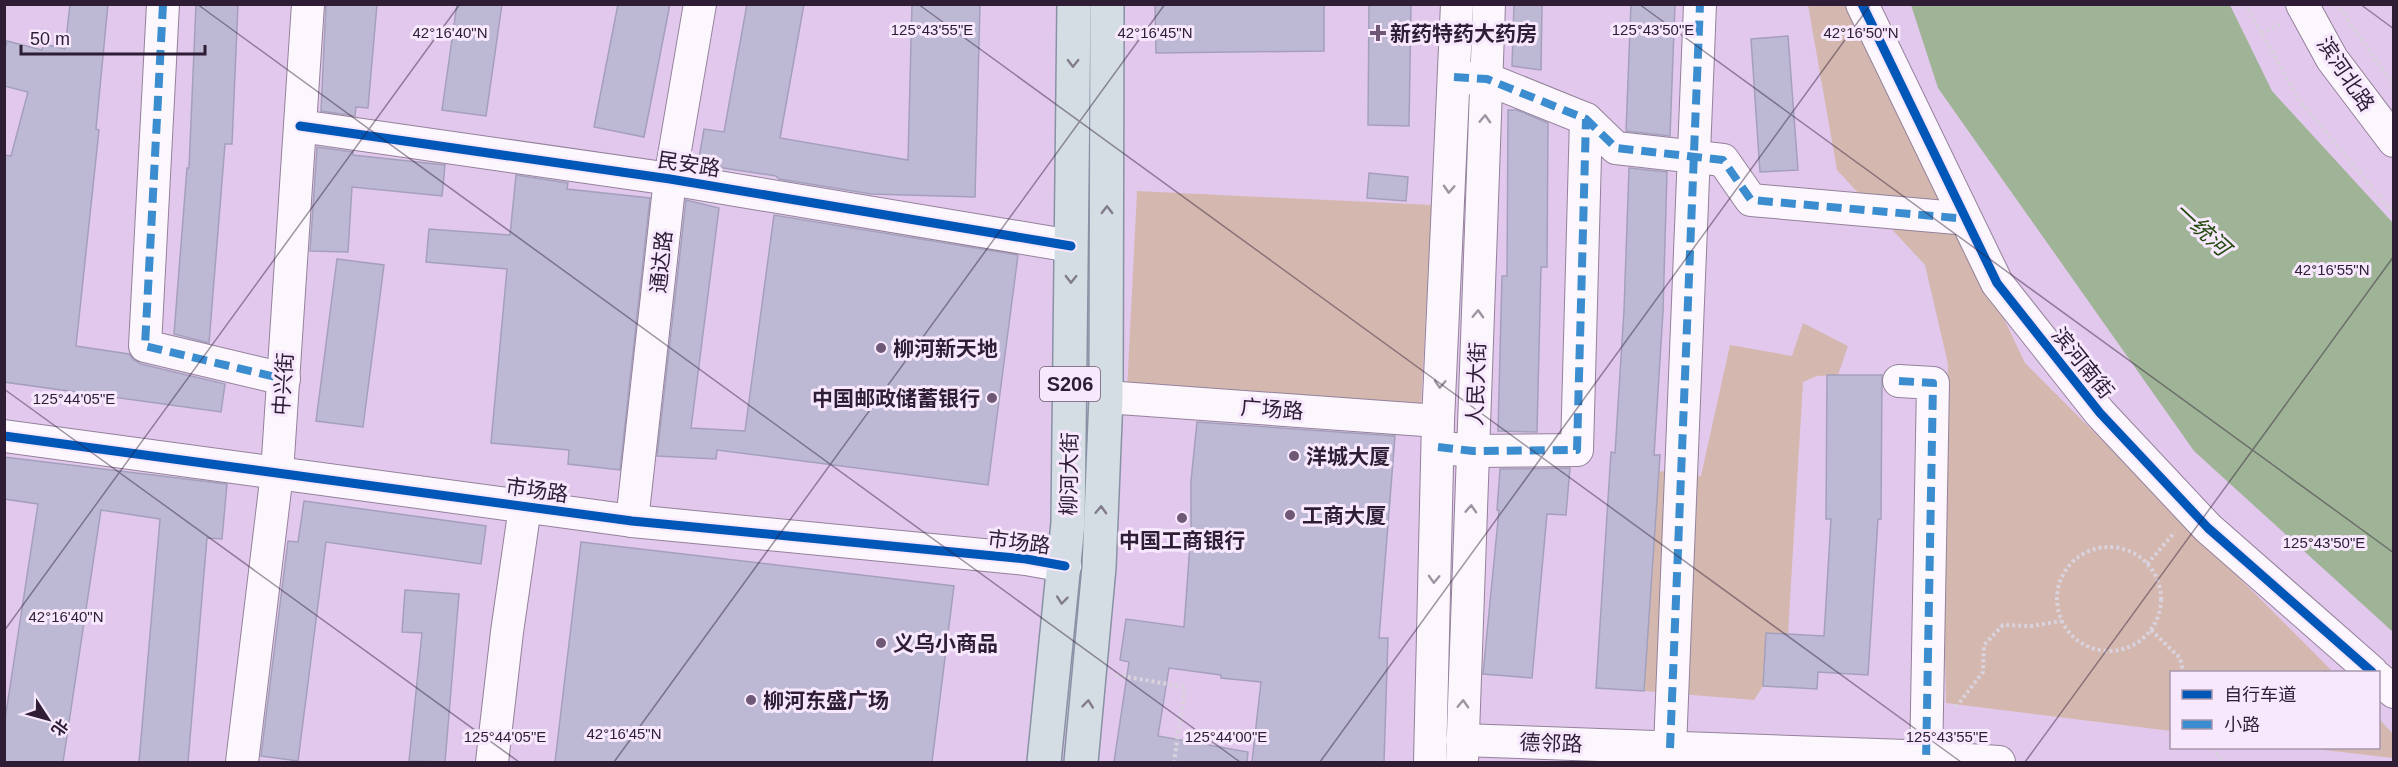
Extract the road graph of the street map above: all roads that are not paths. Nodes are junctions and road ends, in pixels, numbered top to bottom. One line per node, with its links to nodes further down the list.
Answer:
1 (163, 4): 20 (street)
2 (308, 4): 14 (street, 中兴街)
3 (700, 4): 17 (street, 通达路)
4 (1074, 4): 19 (main road, 柳河大街 / S206, one-way to 19)
5 (1107, 4): 22 (main road, 柳河大街 / S206, one-way to 5)
6 (1457, 4): 11 (street, 人民大街)
7 (1489, 4): 12 (street, 人民大街)
8 (1700, 4): 16 (street)
9 (1862, 4): 30 (street, 滨河南街)
10 (2296, 12): 15 (street, 滨河北路)
11 (1454, 77): 12 (street); 23 (street, 人民大街, one-way to 23)
12 (1487, 79): 13 (street); 25 (street, 人民大街, one-way to 12)
13 (1586, 119): 16 (street); 25 (street, 广场路)
14 (300, 126): 17 (street, 民安路); 20 (street, 中兴街)
15 (2394, 141)
16 (1695, 157): 18 (street); 33 (street)
17 (670, 179): 19 (street, 民安路); 28 (street, 通达路)
18 (1957, 218)
19 (1071, 246): 29 (main road, 柳河大街 / S206, one-way to 29)
20 (284, 379): 26 (street, 中兴街)
21 (1899, 381): 35 (street)
22 (1106, 397): 23 (street, 广场路); 39 (main road, 柳河大街 / S206, one-way to 22)
23 (1438, 434): 25 (street, 广场路); 40 (street, 人民大街, one-way to 40)
24 (4, 436): 26 (street, 市场路)
25 (1473, 451): 34 (street, 人民大街, one-way to 25)
26 (278, 473): 27 (street, 市场路); 36 (street, 中兴街)
27 (525, 507): 28 (street, 市场路); 37 (street)
28 (632, 521): 29 (street, 市场路)
29 (1065, 566): 38 (main road, 柳河大街 / S206, one-way to 38)
30 (2371, 671)
31 (2380, 679): 32 (street)
32 (2394, 692)
33 (1670, 748): 34 (street, 德邻路); 35 (street, 德邻路)
34 (1462, 751)
35 (1926, 760): 41 (street, 德邻路)
36 (242, 762)
37 (492, 762)
38 (1044, 762)
39 (1082, 762)
40 (1430, 762)
41 (1999, 762)

